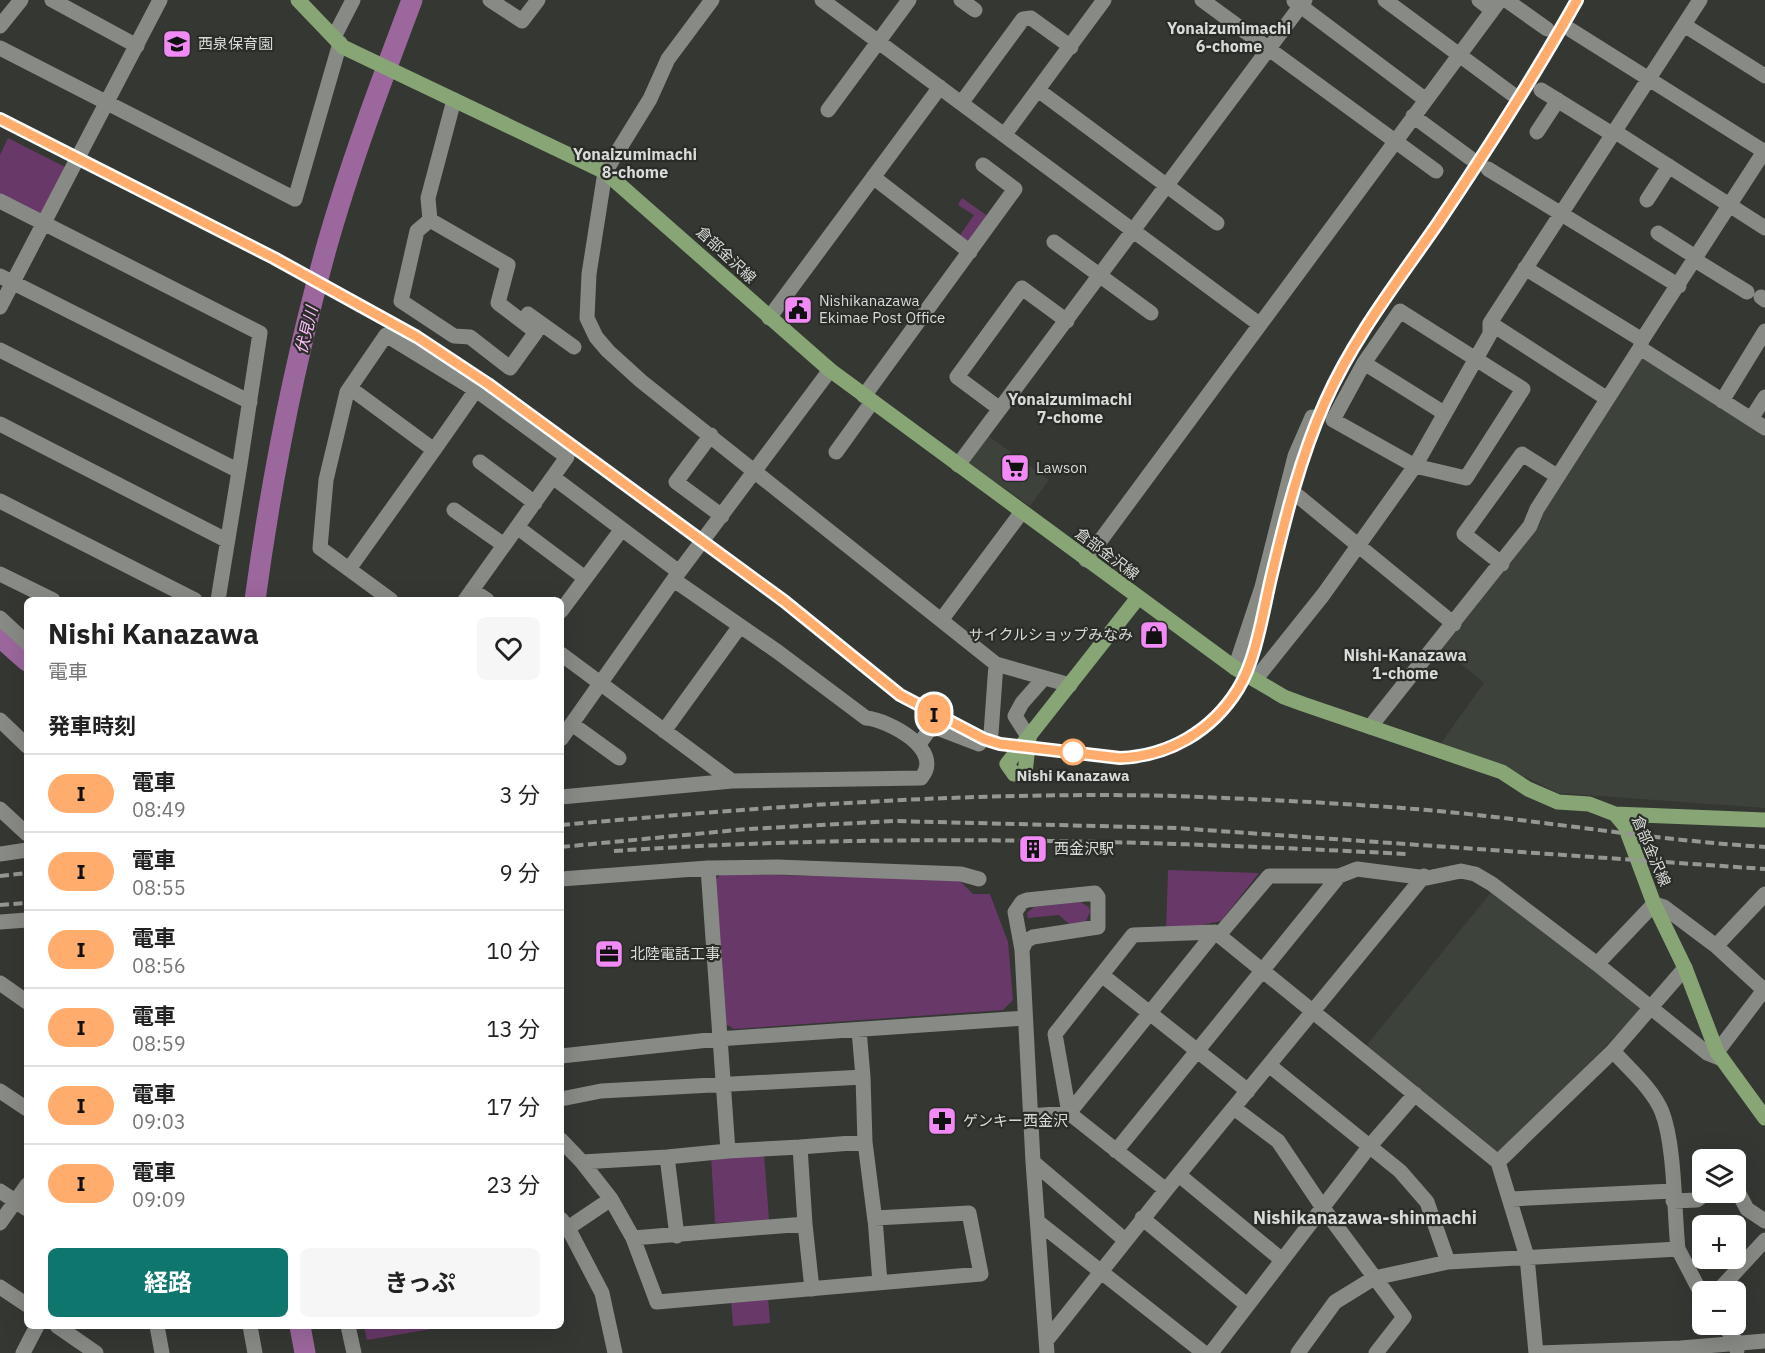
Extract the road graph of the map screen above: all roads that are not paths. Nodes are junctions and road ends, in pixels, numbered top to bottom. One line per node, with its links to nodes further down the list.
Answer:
1 (21, 0): 21 (street)
2 (52, 0): 27 (street)
3 (160, 0): 27 (street)
4 (298, 0): 25 (main road)
5 (353, 0): 25 (street)
6 (490, 0): 7 (street)
7 (538, 0)
8 (712, 0): 55 (street)
9 (822, 0): 26 (street)
10 (909, 0): 26 (street)
11 (961, 0): 20 (street)
12 (1202, 0): 30 (street)
13 (1385, 0): 31 (street)
14 (1479, 0): 19 (street)
15 (1506, 0): 23 (street)
16 (1700, 0): 22 (street)
17 (1103, 1): 28 (street)
18 (1300, 2): 30 (street); 39 (street)
19 (1496, 5): 31 (street)
20 (975, 9)
21 (1, 23)
22 (1684, 25): 32 (street); 33 (street)
23 (1547, 28)
24 (1571, 30): 33 (street)
25 (339, 42): 38 (main road, 倉部金沢線); 42 (street)
26 (879, 42): 34 (street); 43 (street)
27 (137, 46): 42 (street)
28 (1071, 47): 35 (street); 41 (street)
29 (0, 48): 42 (street)
30 (1269, 50): 48 (street); 57 (street)
31 (1460, 54): 37 (street); 39 (street)
32 (1765, 76)
33 (1648, 78): 46 (street); 49 (street)
34 (940, 87): 41 (street); 56 (street)
35 (1038, 90): 47 (street); 57 (street)
36 (1541, 90): 40 (street)
37 (1512, 94)
38 (454, 100): 55 (main road, 倉部金沢線); 62 (street)
39 (1425, 100): 44 (street)
40 (1558, 100): 45 (street); 46 (street)
41 (962, 102): 47 (street)
42 (107, 104): 63 (street)
43 (828, 110)
44 (1413, 116): 48 (street); 50 (street)
45 (1537, 132)
46 (1613, 132): 52 (street); 61 (street)
47 (1005, 134): 66 (street)
48 (1394, 142): 54 (street); 82 (street)
49 (1765, 151): 60 (street)
50 (1470, 158)
51 (983, 165): 69 (street)
52 (1669, 166): 58 (street); 60 (street)
53 (1488, 169): 61 (street)
54 (1436, 171)
55 (605, 172): 79 (main road, 倉部金沢線); 103 (street)
56 (873, 177): 69 (street); 79 (street)
57 (1167, 187): 64 (street); 66 (street)
58 (1647, 200)
59 (0, 201): 63 (street)
60 (1730, 205): 65 (street); 70 (street)
61 (1561, 213): 71 (street); 74 (street)
62 (430, 220): 76 (street); 76 (street)
63 (45, 223): 73 (street); 96 (street)
64 (1217, 223)
65 (1765, 228)
66 (1134, 231): 72 (street); 82 (street)
67 (1658, 233): 70 (street)
68 (1054, 242): 72 (street)
69 (970, 252): 94 (street)
70 (1696, 259): 74 (street); 75 (street)
71 (1526, 268): 81 (street); 84 (street)
72 (1101, 276): 78 (street); 80 (street)
73 (7, 279): 77 (street); 96 (street)
74 (1679, 286): 84 (street)
75 (1758, 296)
76 (498, 303): 85 (street)
77 (0, 307)
78 (1151, 313)
79 (769, 318): 89 (main road, 倉部金沢線)
80 (1067, 321): 97 (street); 97 (street)
81 (1490, 323): 87 (street); 93 (street)
82 (1259, 324): 124 (street)
83 (1765, 331): 95 (street)
84 (1641, 344): 93 (street); 95 (street)
85 (574, 347)
86 (0, 350): 110 (street)
87 (1475, 357): 88 (street); 98 (street); 108 (street)
88 (1364, 363): 98 (street); 108 (street)
89 (830, 370): 94 (main road, 倉部金沢線); 109 (street)
90 (350, 387): 91 (street); 104 (street); 126 (street)
91 (476, 390): 104 (street); 112 (street)
92 (1765, 397): 100 (street)
93 (1606, 398): 111 (street)
94 (868, 399): 105 (street); 107 (main road, 倉部金沢線)
95 (1722, 400): 100 (street)
96 (250, 402): 110 (street)
97 (1000, 409): 107 (street)
98 (1444, 413): 108 (street)
99 (1312, 417): 144 (street)
100 (1751, 419): 102 (street)
101 (0, 424): 121 (street)
102 (1765, 428)
103 (711, 435): 109 (street); 118 (street)
104 (434, 450): 126 (street)
105 (836, 452)
106 (480, 462): 115 (street)
107 (958, 465): 117 (main road, 倉部金沢線)
108 (1415, 466): 123 (street)
109 (756, 470): 118 (street); 138 (street)
110 (239, 471): 121 (street)
111 (1557, 476): 125 (street); 125 (street)
112 (554, 478): 115 (street); 120 (street)
113 (1298, 496): 123 (street)
114 (0, 501): 132 (street)
115 (535, 503): 119 (street)
116 (454, 510): 122 (street)
117 (1022, 513): 124 (main road, 倉部金沢線); 138 (street)
118 (722, 516): 128 (street)
119 (517, 527): 122 (street); 129 (street)
120 (621, 529): 128 (street); 129 (street)
121 (226, 540): 133 (street)
122 (504, 545): 130 (street)
123 (1358, 547): 139 (street); 146 (street)
124 (1086, 560): 135 (main road, 倉部金沢線)
125 (1502, 564): 139 (street)
126 (349, 569): 134 (street)
127 (0, 574): 131 (street)
128 (677, 576): 140 (street); 147 (street)
129 (585, 578): 136 (street)
130 (469, 595)
131 (46, 597)
132 (189, 597)
133 (218, 597)
134 (387, 597)
135 (1137, 599): 144 (main road, 倉部金沢線); 148 (main road)
136 (564, 607)
137 (0, 618): 141 (street)
138 (942, 619): 143 (street)
139 (1454, 624): 150 (street)
140 (740, 626): 152 (street); 156 (street)
141 (24, 640)
142 (564, 656): 147 (street)
143 (996, 664): 145 (street); 153 (street)
144 (1235, 668): 146 (main road, 倉部金沢線)
145 (1044, 678): 148 (street); 154 (street)
146 (1255, 680): 150 (main road, 倉部金沢線)
147 (600, 682): 151 (street); 152 (street)
148 (1070, 686): 154 (main road)
149 (1, 723): 155 (street)
150 (1371, 727): 162 (main road, 倉部金沢線)
151 (565, 730): 158 (street)
152 (664, 731): 159 (street)
153 (991, 734)
154 (1029, 738)
155 (24, 743)
156 (920, 743): 157 (street); 159 (street)
157 (979, 744)
158 (619, 758)
159 (732, 781): 160 (street)
160 (564, 797)
161 (0, 809): 164 (street)
162 (1616, 814): 163 (main road); 173 (main road, 倉部金沢線)
163 (1765, 820)
164 (24, 831)
165 (24, 850): 166 (street)
166 (0, 854)
167 (708, 868): 170 (street); 171 (street); 191 (street)
168 (1339, 876): 169 (street); 176 (street); 181 (street)
169 (1424, 876): 179 (street); 187 (street)
170 (564, 879)
171 (979, 879)
172 (1765, 894): 177 (street)
173 (1654, 904): 177 (street); 179 (street); 180 (main road, 倉部金沢線)
174 (24, 920): 175 (street)
175 (0, 922)
176 (1217, 933): 181 (street); 182 (street); 188 (street)
177 (1716, 946): 184 (street)
178 (1022, 950): 178 (street); 189 (street)
179 (1597, 964): 186 (street)
180 (1684, 968): 186 (street); 195 (main road, 倉部金沢線)
181 (1263, 970): 187 (street); 193 (street)
182 (1103, 976): 188 (street); 205 (street)
183 (0, 983): 185 (street)
184 (1764, 990): 195 (street)
185 (24, 1000)
186 (1650, 1008): 192 (street); 195 (street)
187 (1312, 1009): 196 (street); 201 (street)
188 (1150, 1014): 193 (street); 205 (street)
189 (1024, 1018): 190 (street); 206 (street)
190 (859, 1030): 191 (street); 197 (street)
191 (718, 1039): 194 (street); 198 (street)
192 (1613, 1051): 217 (street); 221 (street)
193 (1198, 1053): 200 (street); 213 (street)
194 (564, 1056)
195 (1720, 1056): 207 (main road, 倉部金沢線)
196 (1269, 1065): 200 (street); 210 (street)
197 (863, 1077): 198 (street); 208 (street)
198 (722, 1084): 202 (street); 212 (street)
199 (0, 1091): 203 (street)
200 (1248, 1091): 204 (street)
201 (1415, 1094): 210 (street); 217 (street)
202 (564, 1098)
203 (24, 1107)
204 (1234, 1108): 218 (street); 227 (street)
205 (1069, 1113): 206 (street); 213 (street)
206 (1030, 1116): 216 (street)
207 (1765, 1118)
208 (865, 1142): 211 (street); 229 (street)
209 (564, 1143): 215 (street)
210 (1369, 1147): 227 (street); 242 (street)
211 (800, 1148): 212 (street); 234 (street)
212 (728, 1150): 214 (street)
213 (1116, 1151): 219 (street)
214 (668, 1157): 215 (street); 235 (street)
215 (582, 1161): 222 (street)
216 (1033, 1162): 231 (street); 237 (street)
217 (1498, 1162): 223 (street)
218 (1179, 1175): 219 (street); 241 (street)
219 (1166, 1190): 228 (street)
220 (0, 1191): 226 (street)
221 (1672, 1196): 223 (street); 224 (street); 239 (street)
222 (611, 1199): 233 (street); 236 (street)
223 (1511, 1199): 240 (street)
224 (1692, 1199)
225 (1744, 1203): 230 (street)
226 (21, 1205): 232 (street)
227 (1323, 1208): 241 (street); 244 (street)
228 (1142, 1218): 237 (street); 251 (street)
229 (875, 1221): 247 (street); 247 (street)
230 (1765, 1221)
231 (1038, 1222): 243 (street); 259 (street)
232 (0, 1223)
233 (565, 1224): 266 (street)
234 (805, 1224): 235 (street); 249 (street)
235 (677, 1236): 236 (street)
236 (633, 1238): 249 (street)
237 (1125, 1240): 243 (street)
238 (1765, 1240): 246 (street)
239 (1678, 1249): 240 (street); 245 (street)
240 (1527, 1257): 242 (street); 271 (street)
241 (1282, 1260): 251 (street)
242 (1448, 1262): 244 (street)
243 (1100, 1272): 259 (street); 267 (street)
244 (1374, 1278): 269 (street); 270 (street)
245 (1695, 1281)
246 (1727, 1281)
247 (880, 1283): 249 (street)
248 (0, 1287): 250 (street)
249 (812, 1288)
250 (24, 1303)
251 (1246, 1305): 268 (street)
252 (35, 1329): 261 (street)
253 (61, 1329): 262 (street)
254 (158, 1329): 263 (street)
255 (251, 1329): 264 (street)
256 (349, 1329): 265 (street)
257 (1729, 1335): 260 (street)
258 (1765, 1341): 260 (street)
259 (1047, 1347)
260 (1737, 1348): 271 (street)
261 (23, 1353)
262 (96, 1353)
263 (162, 1353)
264 (255, 1353)
265 (354, 1353)
266 (615, 1353)
267 (1204, 1353)
268 (1211, 1353)
269 (1298, 1353)
270 (1376, 1353)
271 (1537, 1353)

